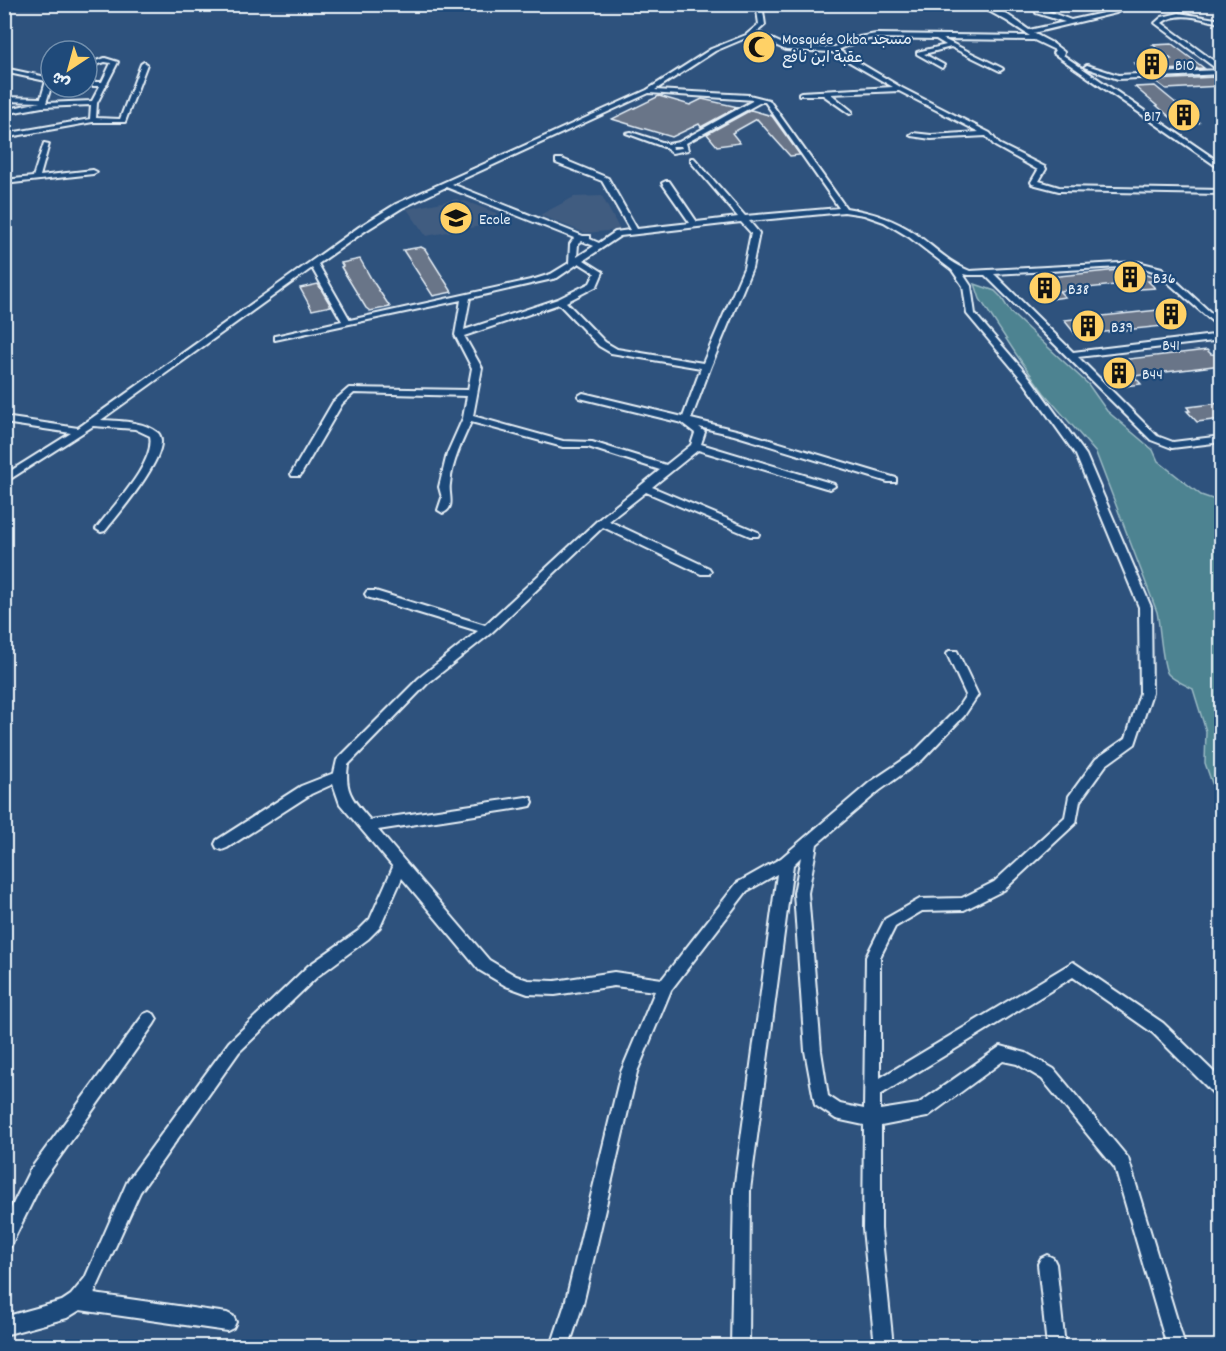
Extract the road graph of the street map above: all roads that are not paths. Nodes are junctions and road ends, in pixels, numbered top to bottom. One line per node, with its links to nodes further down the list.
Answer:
1 (759, 4): 10 (street)
2 (978, 4): 9 (street)
3 (1021, 4): 6 (street)
4 (1069, 4): 6 (street)
5 (1127, 5): 8 (street)
6 (1038, 12): 8 (street)
7 (1221, 22): 23 (street)
8 (1072, 23): 9 (street)
9 (1030, 32): 12 (street)
10 (754, 33): 14 (street); 29 (street)
11 (936, 38): 12 (street); 13 (street); 14 (street)
12 (1035, 38): 15 (street); 16 (street)
13 (952, 45): 20 (street); 22 (street)
14 (833, 50): 28 (street)
15 (1054, 51): 16 (street); 19 (street)
16 (1062, 52): 25 (street)
17 (99, 62): 27 (street)
18 (144, 64): 39 (street)
19 (1074, 64): 25 (street); 50 (street)
20 (942, 66)
21 (6, 67): 24 (street)
22 (1000, 69)
23 (1221, 71): 25 (street)
24 (39, 78)
25 (1128, 78)
26 (99, 84): 27 (street)
27 (105, 84): 36 (street)
28 (900, 89): 31 (street); 41 (street)
29 (649, 92): 34 (street); 55 (street)
30 (801, 94): 31 (street)
31 (826, 94): 38 (street)
32 (4, 99): 35 (street)
33 (44, 99): 35 (street)
34 (760, 99): 46 (street); 57 (street)
35 (43, 102): 36 (street); 37 (street)
36 (94, 103): 39 (street)
37 (4, 112)
38 (850, 112)
39 (93, 120): 43 (street)
40 (629, 133): 45 (street)
41 (988, 134): 42 (street); 56 (street)
42 (913, 135)
43 (4, 136)
44 (46, 144): 52 (street)
45 (668, 146): 46 (street); 47 (street)
46 (683, 146): 47 (street); 48 (street)
47 (675, 152): 48 (street)
48 (694, 160): 58 (street)
49 (559, 161): 60 (street)
50 (1221, 168)
51 (93, 172): 52 (street)
52 (36, 178): 53 (street)
53 (4, 182)
54 (666, 183): 59 (street)
55 (445, 184): 62 (street); 65 (street)
56 (1221, 192)
57 (844, 210): 58 (street); 66 (street)
58 (743, 219): 59 (street); 76 (street)
59 (695, 225): 60 (street)
60 (636, 232): 61 (street)
61 (618, 234): 62 (street); 63 (street)
62 (581, 239): 63 (street); 64 (street)
63 (600, 246): 64 (street)
64 (576, 262): 68 (street); 69 (street)
65 (314, 264): 70 (street); 82 (street)
66 (955, 268): 67 (street); 109 (street)
67 (989, 274): 71 (street); 75 (street)
68 (466, 297): 70 (street); 72 (street)
69 (561, 301): 72 (street); 76 (street)
70 (347, 322): 73 (street)
71 (1221, 328)
72 (459, 335): 77 (street)
73 (278, 338)
74 (1221, 338): 75 (street)
75 (1071, 355): 84 (street)
76 (706, 366): 81 (street)
77 (472, 393): 79 (street); 87 (street)
78 (583, 396): 81 (street)
79 (468, 418): 86 (street); 92 (street)
80 (4, 420): 83 (street)
81 (686, 421): 85 (street); 89 (street)
82 (91, 423): 83 (street); 94 (street)
83 (80, 431): 88 (street)
84 (1221, 439)
85 (696, 446): 86 (street); 90 (street)
86 (667, 469): 91 (street)
87 (296, 474)
88 (4, 480)
89 (892, 480)
90 (830, 486)
91 (646, 488): 93 (street); 95 (street)
92 (443, 510)
93 (602, 522): 96 (street); 98 (street)
94 (100, 529)
95 (754, 534)
96 (705, 571)
97 (371, 594): 98 (street)
98 (487, 630): 100 (street)
99 (953, 654): 103 (street)
100 (340, 776): 102 (street); 104 (street)
101 (526, 802): 102 (street)
102 (367, 826): 106 (street)
103 (811, 841): 105 (street); 111 (street)
104 (222, 844)
105 (786, 862): 107 (street); 118 (street)
106 (400, 867): 107 (street); 114 (street)
107 (665, 986): 117 (street)
108 (149, 1019): 112 (street)
109 (873, 1091): 110 (street); 111 (street)
110 (1221, 1091)
111 (873, 1119): 119 (street); 121 (street)
112 (4, 1241)
113 (1047, 1264): 120 (street)
114 (77, 1301): 115 (street); 116 (street)
115 (227, 1322)
116 (4, 1326)
117 (560, 1347)
118 (740, 1347)
119 (884, 1347)
120 (1056, 1347)
121 (1176, 1347)

